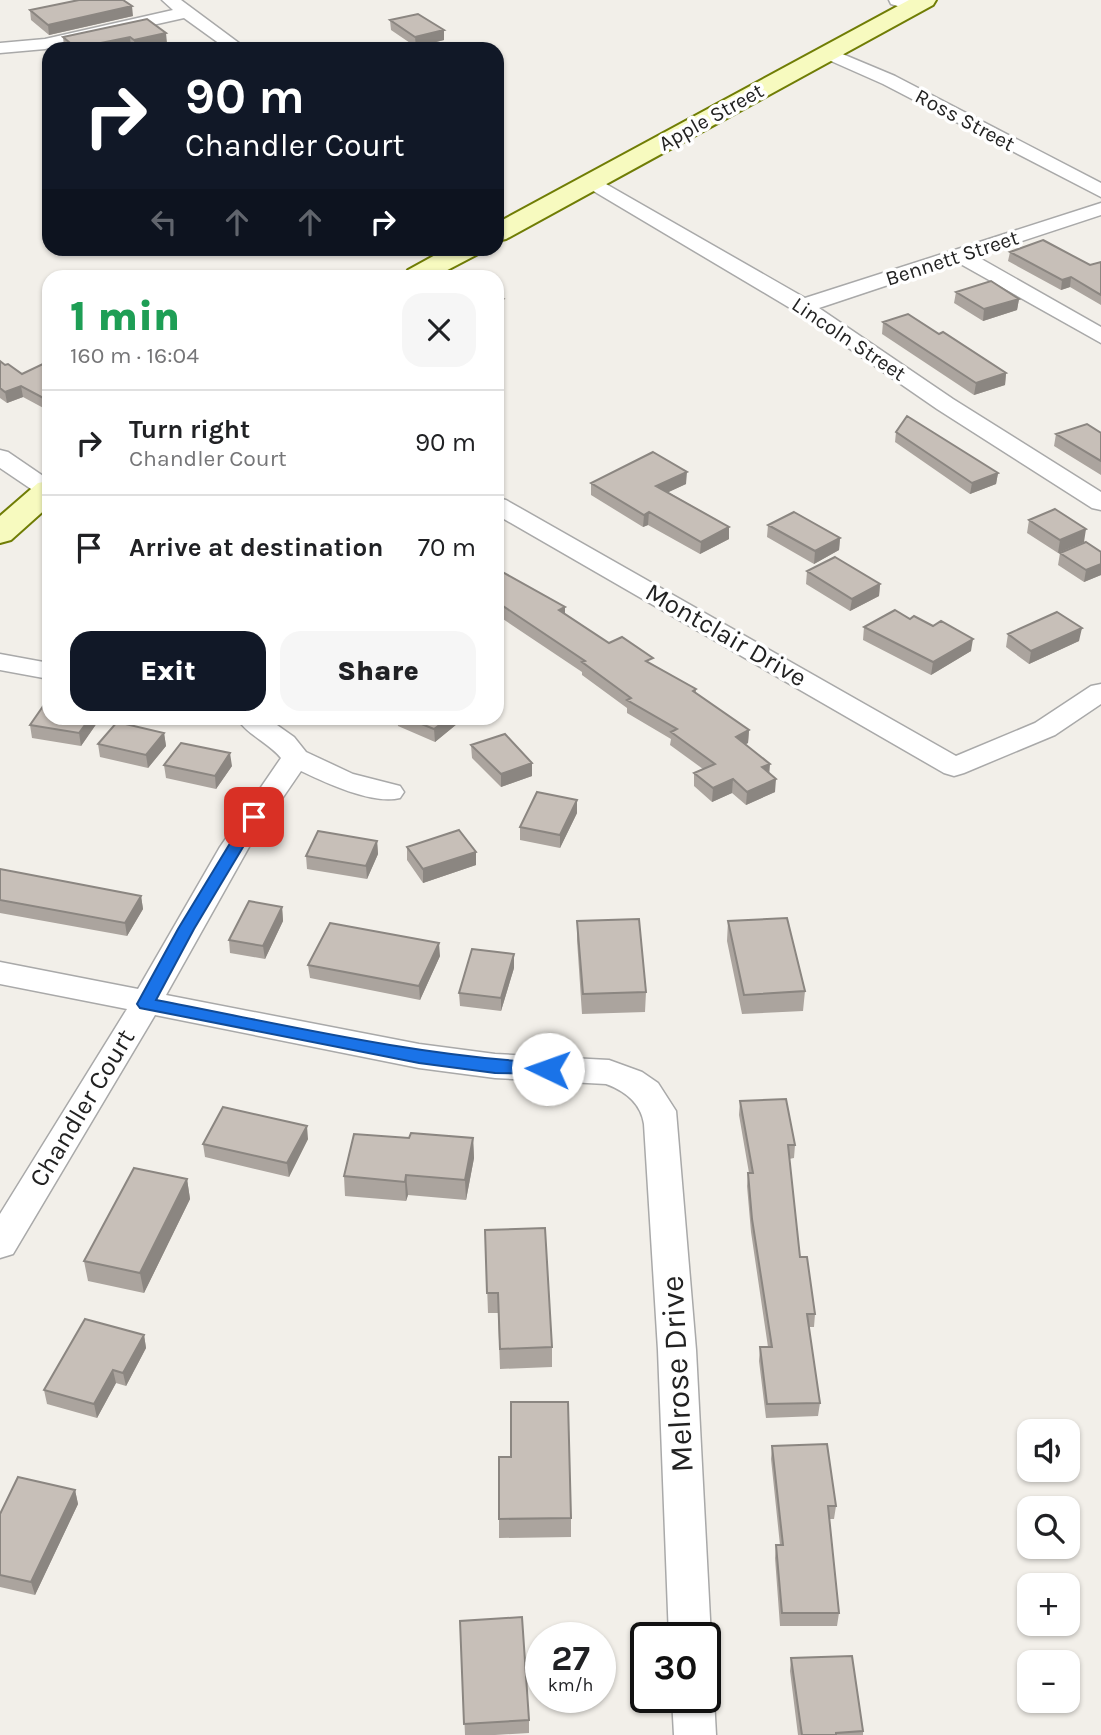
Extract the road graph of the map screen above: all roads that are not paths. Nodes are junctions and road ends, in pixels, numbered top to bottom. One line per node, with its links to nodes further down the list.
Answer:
1 (169, 0): 3 (street)
2 (912, 2): 8 (street, Apple Street)
3 (186, 12): 4 (street); 5 (street)
4 (53, 42)
5 (228, 42)
6 (42, 44): 7 (street)
7 (0, 48)
8 (828, 53): 9 (street, Apple Street); 10 (street, Ross Street)
9 (592, 182): 12 (street, Apple Street); 16 (street, Lincoln Street)
10 (1101, 191)
11 (1101, 209): 13 (street, Bennett Street)
12 (504, 229)
13 (959, 255): 16 (street, Bennett Street); 17 (street)
14 (454, 256): 15 (street)
15 (428, 270)
16 (803, 306): 21 (street, Lincoln Street)
17 (1101, 336)
18 (0, 457): 19 (street)
19 (42, 485)
20 (42, 496): 23 (street)
21 (1101, 503)
22 (504, 509): 26 (street, Montclair Drive)
23 (0, 533)
24 (0, 662): 25 (street)
25 (42, 670)
26 (1101, 692)
27 (260, 725): 28 (street)
28 (296, 758): 29 (street); 31 (street, Chandler Court)
29 (390, 792)
30 (0, 973): 31 (street)
31 (146, 1004): 32 (street, Chandler Court); 33 (street, Melrose Drive)
32 (0, 1244)
33 (689, 1622)
34 (694, 1713): 35 (street)
35 (695, 1735)

